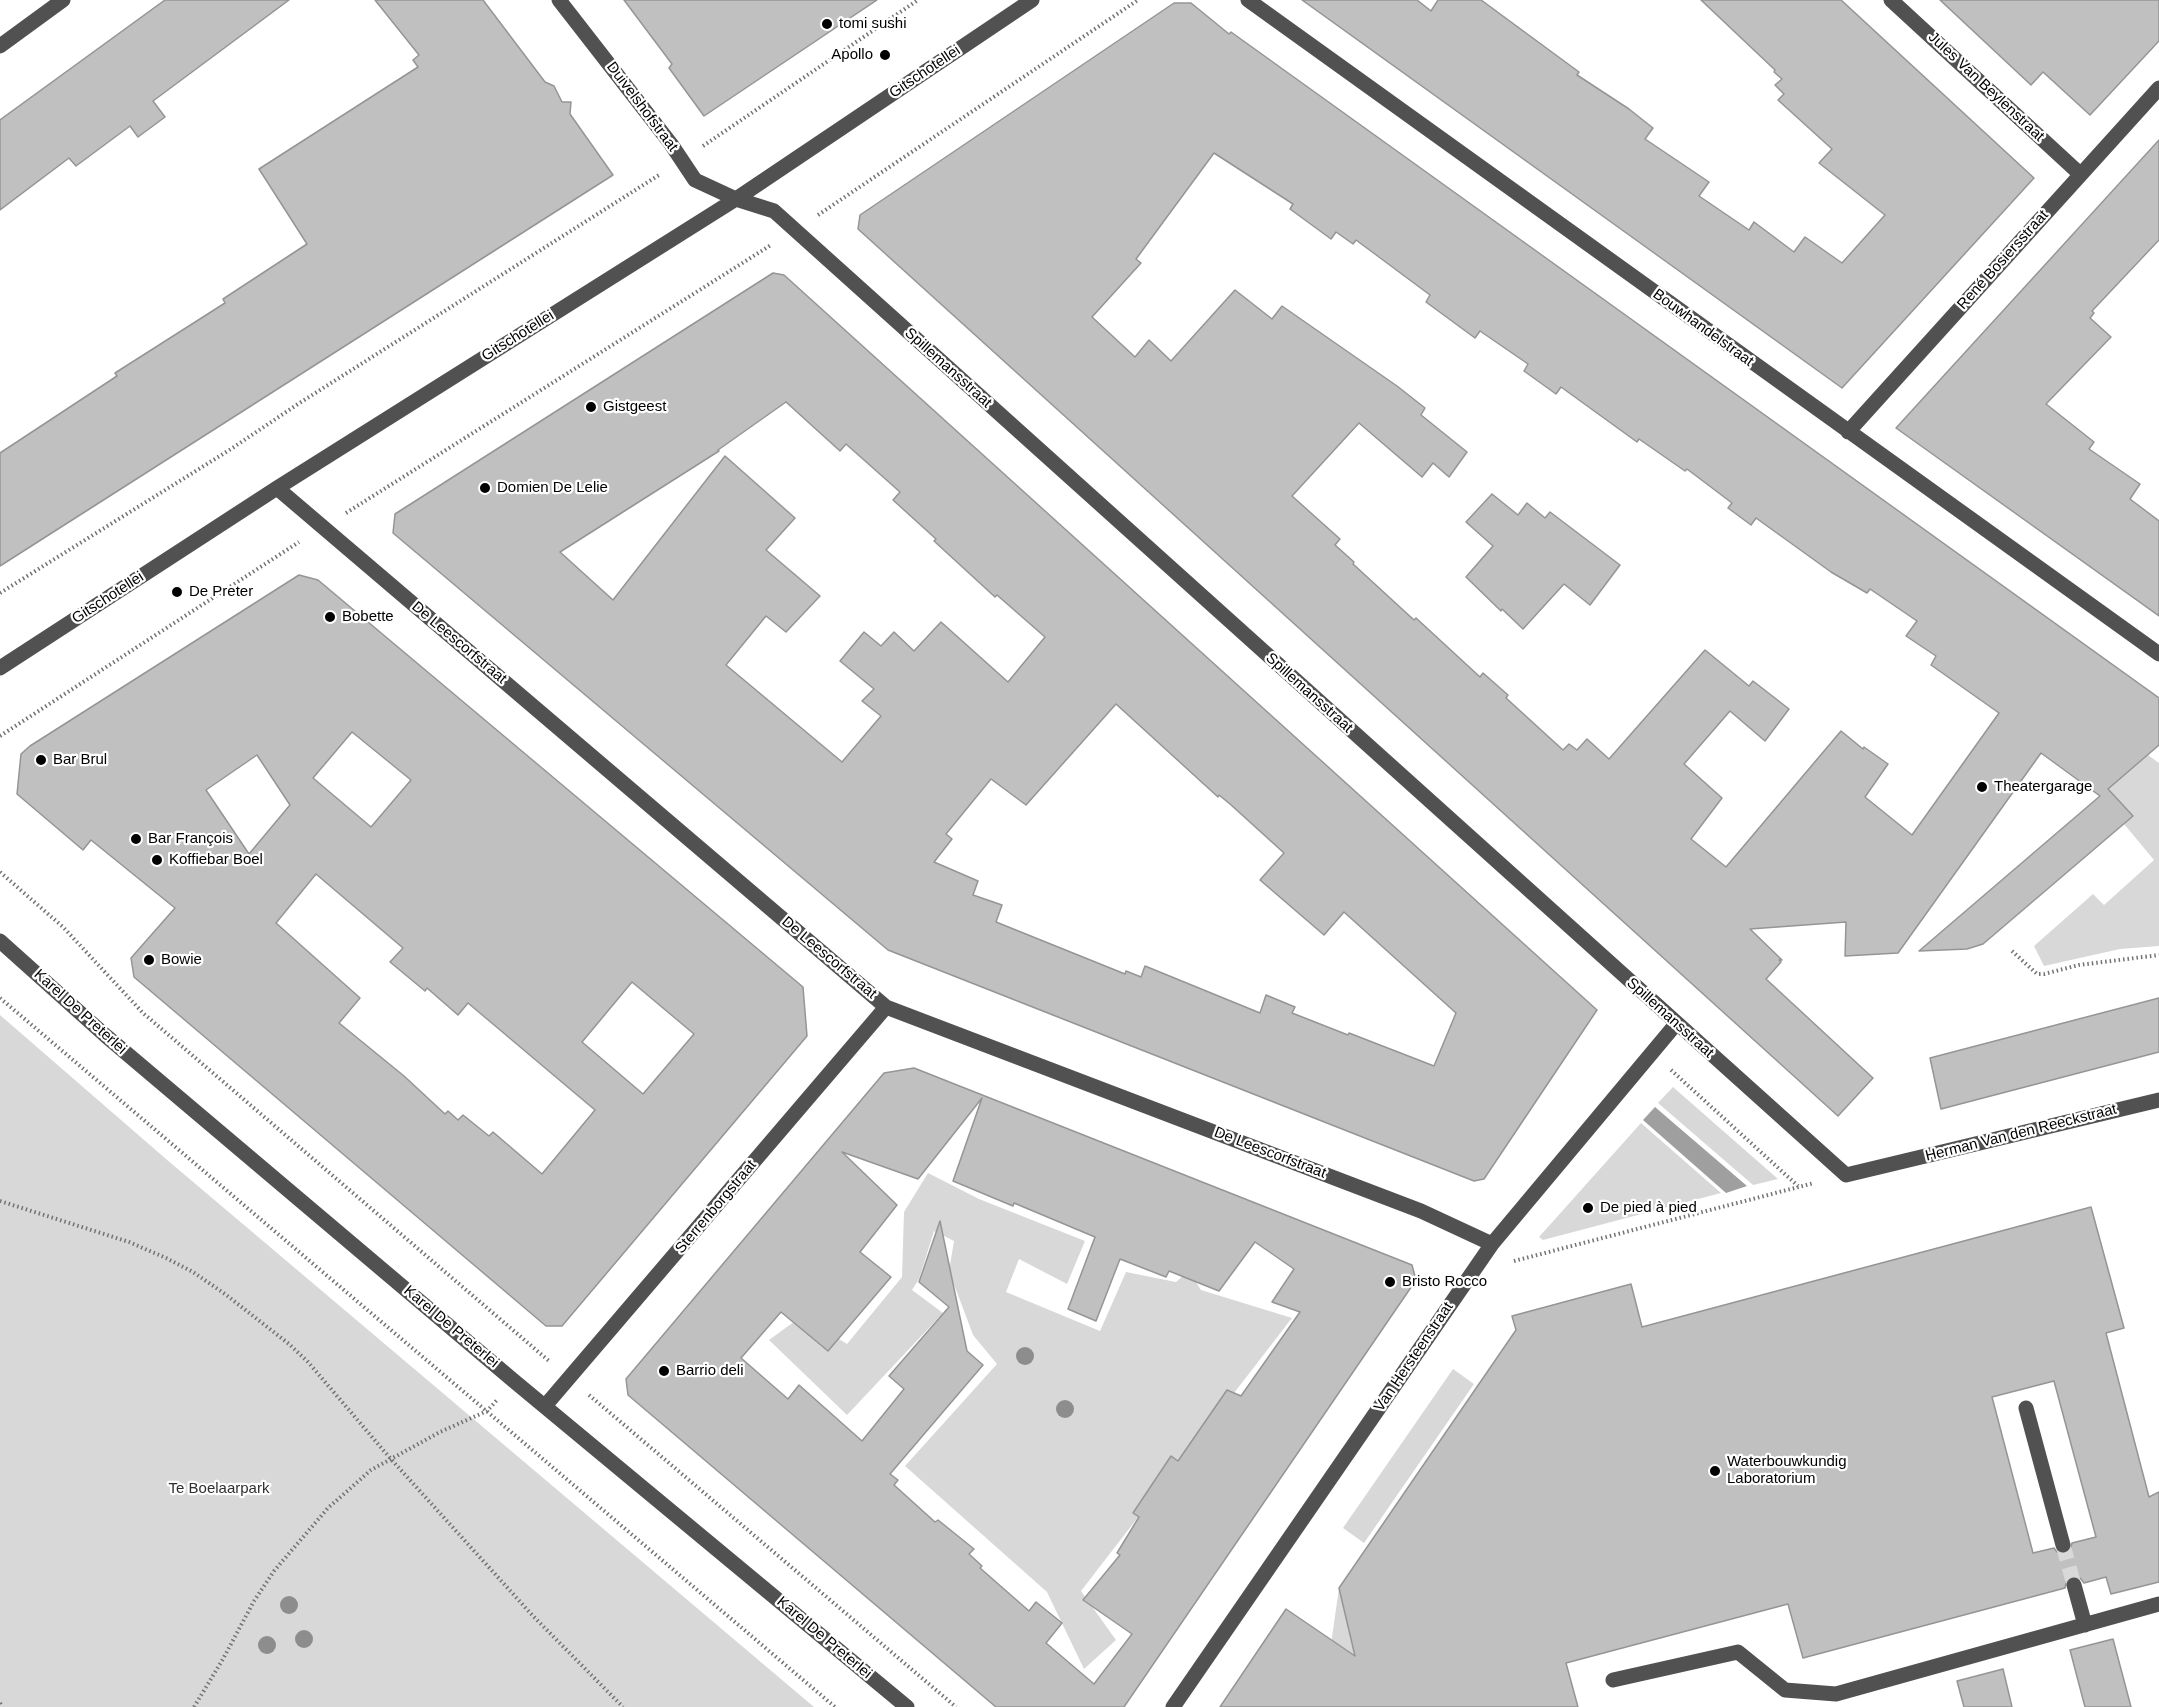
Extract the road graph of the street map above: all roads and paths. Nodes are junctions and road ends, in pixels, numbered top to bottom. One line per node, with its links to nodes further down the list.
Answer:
1 (63, 0): 8 (street)
2 (559, 0): 10 (street, Duivelshofstraat)
3 (918, 0): 10 (path)
4 (1032, 0): 12 (street, Gitschotellei)
5 (1138, 0): 13 (path)
6 (1248, 0): 14 (street, Bouwhandelstraat)
7 (1891, 0): 11 (street, Jules Van Beylenstraat)
8 (0, 46)
9 (2159, 88): 11 (street, René Bosiersstraat)
10 (682, 160): 12 (street, Duivelshofstraat); 17 (path)
11 (2080, 174): 14 (street, René Bosiersstraat)
12 (736, 200): 13 (street, Spillemansstraat); 15 (street, Gitschotellei)
13 (795, 230): 16 (path); 27 (street, Spillemansstraat)
14 (1848, 432): 18 (street, Bouwhandelstraat)
15 (276, 488): 16 (street, De Leescorfstraat); 19 (street, Gitschotellei)
16 (322, 527): 20 (path); 26 (street, De Leescorfstraat)
17 (0, 593)
18 (2159, 654)
19 (0, 668)
20 (0, 736)
21 (0, 872): 35 (path)
22 (0, 941): 37 (street, Karel De Preterlei)
23 (2012, 951): 24 (path)
24 (2159, 955)
25 (0, 998): 39 (path)
26 (886, 1007): 33 (street, De Leescorfstraat); 36 (street, Sterrenborgstraat)
27 (1676, 1024): 28 (street, Van Hersteenstraat); 30 (street, Spillemansstraat)
28 (1652, 1052): 31 (path); 33 (street, Van Hersteenstraat)
29 (2159, 1100): 30 (street, Herman Van den Reeckstraat)
30 (1846, 1175): 31 (path)
31 (1798, 1187): 34 (path)
32 (0, 1201): 40 (path)
33 (1492, 1244): 34 (street, Van Hersteenstraat)
34 (1472, 1272): 51 (street, Van Hersteenstraat)
35 (539, 1353)
36 (569, 1378): 37 (street, Sterrenborgstraat); 50 (path)
37 (545, 1406): 49 (street, Karel De Preterlei)
38 (2026, 1408): 41 (street)
39 (487, 1411): 40 (path); 48 (path)
40 (390, 1458): 46 (path); 47 (path)
41 (2063, 1545)
42 (2074, 1586): 44 (street)
43 (2159, 1604): 44 (street)
44 (2085, 1625): 45 (street)
45 (1613, 1680)
46 (194, 1707)
47 (623, 1707)
48 (835, 1707)
49 (907, 1707)
50 (956, 1707)
51 (1173, 1707)

